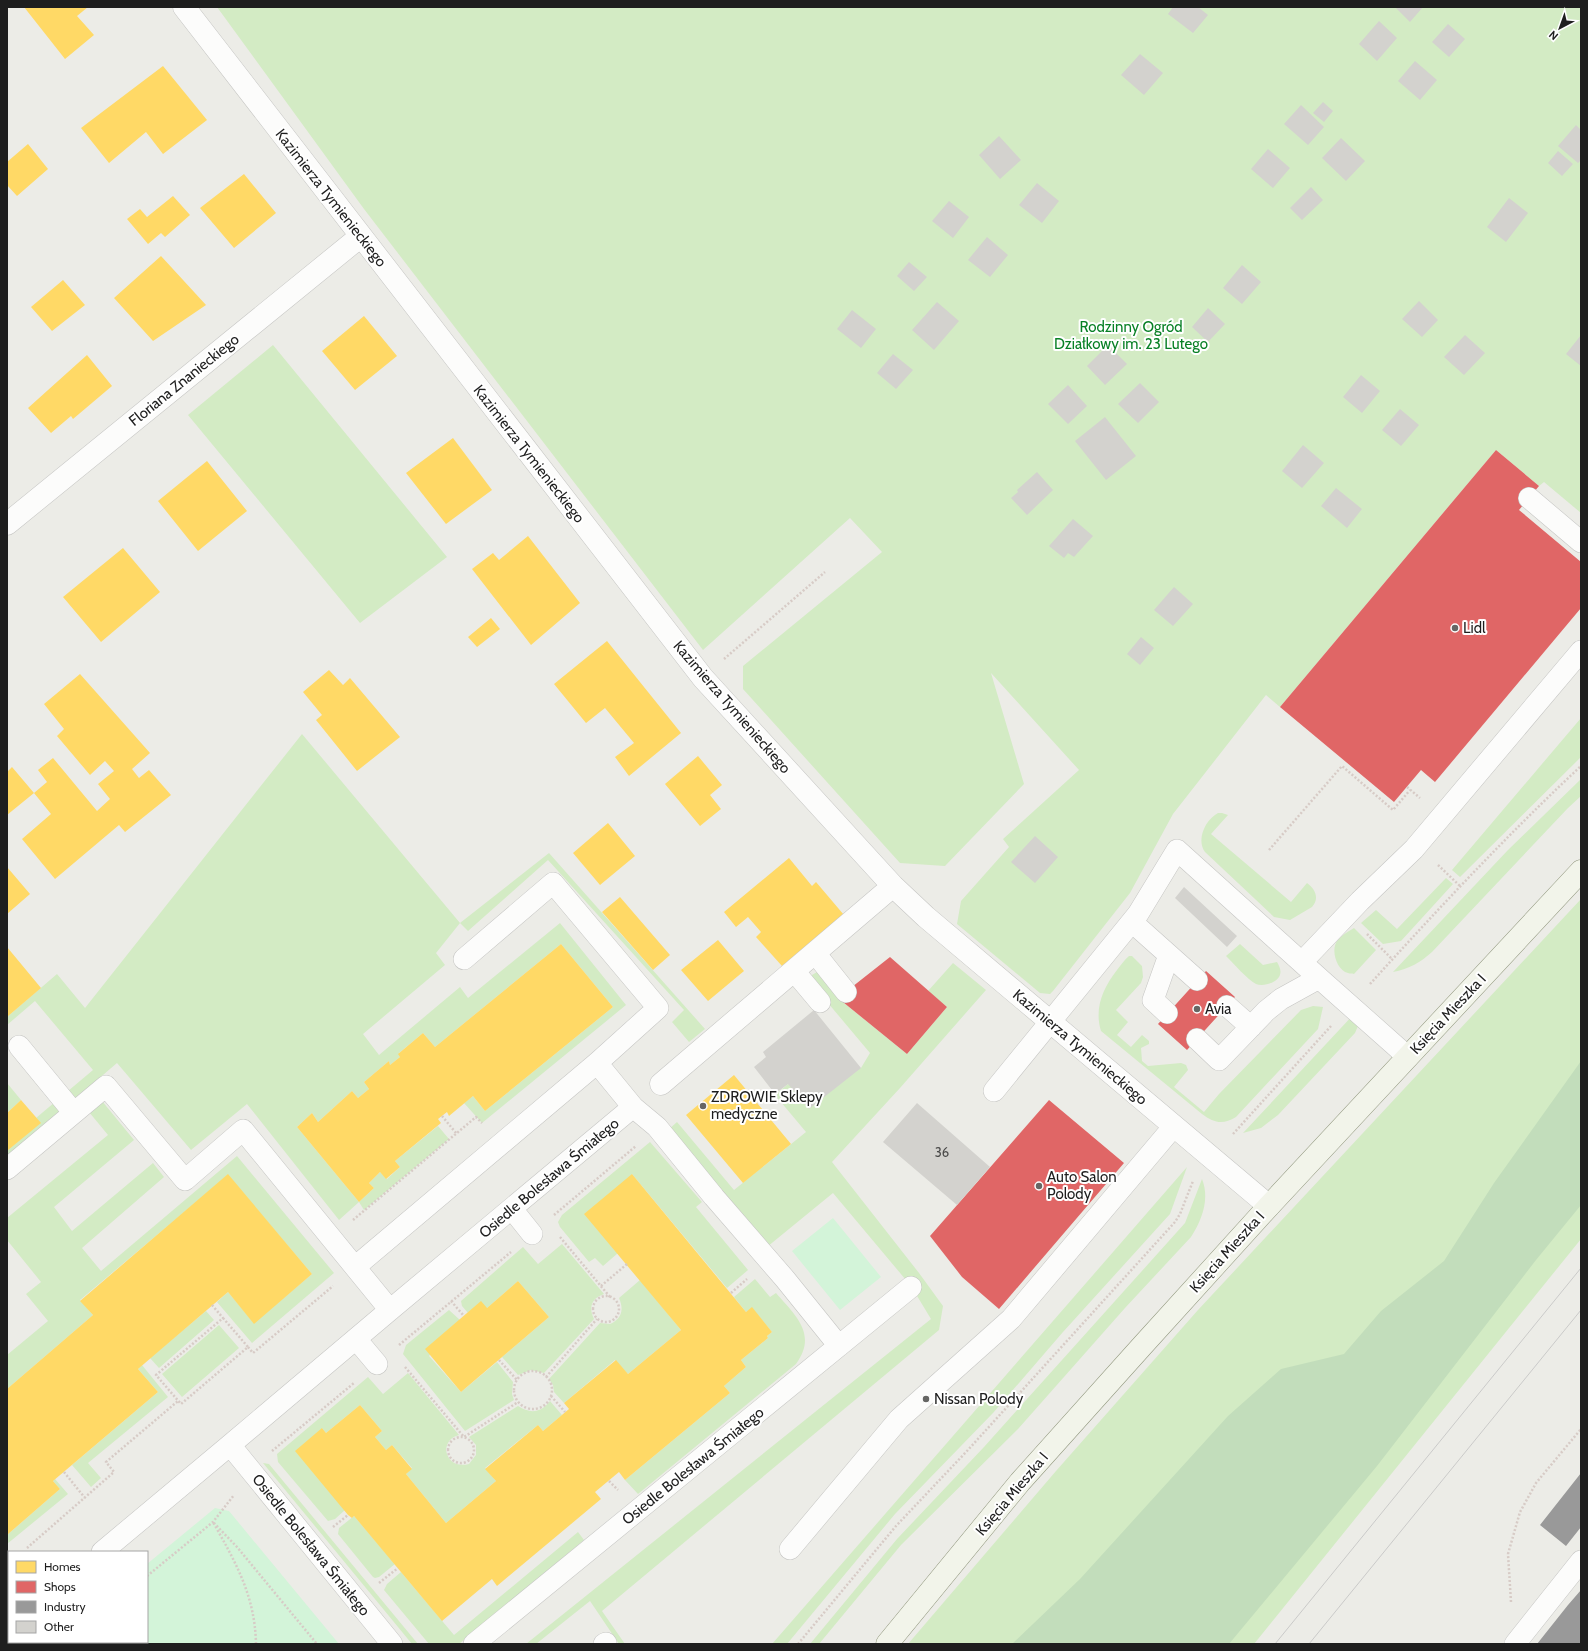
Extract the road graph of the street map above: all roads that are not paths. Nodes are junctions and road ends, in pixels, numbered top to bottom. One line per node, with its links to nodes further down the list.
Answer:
1 (184, 7): 2 (street, Kazimierza Tymienieckiego)
2 (361, 236): 4 (street, Floriana Znanieckiego); 8 (street, Kazimierza Tymienieckiego)
3 (1529, 498): 5 (lane)
4 (7, 524)
5 (1581, 542)
6 (1581, 651): 13 (lane)
7 (1581, 871): 25 (street, Księcia Mieszka I)
8 (893, 886): 10 (street); 21 (street, Kazimierza Tymienieckiego)
9 (1132, 922): 11 (lane); 13 (lane); 21 (lane)
10 (815, 953): 14 (street); 17 (lane)
11 (1169, 955): 16 (lane); 20 (lane)
12 (464, 959): 26 (lane)
13 (1302, 962): 15 (lane)
14 (794, 970): 18 (lane); 27 (street)
15 (1319, 978): 22 (lane); 25 (lane)
16 (1197, 980)
17 (846, 992)
18 (820, 1002)
19 (1227, 1006): 22 (lane)
20 (1167, 1013)
21 (1051, 1022): 28 (lane); 31 (street, Kazimierza Tymienieckiego)
22 (1251, 1027): 23 (lane)
23 (1197, 1039)
24 (19, 1046): 30 (lane)
25 (1408, 1057): 33 (street, Księcia Mieszka I)
26 (597, 1063): 29 (lane); 36 (lane)
27 (661, 1084)
28 (994, 1091)
29 (633, 1106): 34 (lane, Osiedle Bolesława Śmiałego); 40 (lane)
30 (74, 1112): 32 (lane); 36 (lane)
31 (1174, 1126): 33 (street, Kazimierza Tymienieckiego); 43 (lane)
32 (7, 1169)
33 (1269, 1206): 49 (street, Księcia Mieszka I)
34 (512, 1209): 35 (lane); 38 (lane, Osiedle Bolesława Śmiałego)
35 (540, 1227)
36 (355, 1267): 38 (lane)
37 (911, 1286): 40 (lane, Osiedle Bolesława Śmiałego)
38 (390, 1310): 39 (lane, Osiedle Bolesława Śmiałego)
39 (356, 1339): 41 (lane); 42 (lane, Osiedle Bolesława Śmiałego)
40 (839, 1346): 48 (lane, Osiedle Bolesława Śmiałego)
41 (385, 1357)
42 (230, 1446): 44 (lane, Osiedle Bolesława Śmiałego); 47 (lane, Osiedle Bolesława Śmiałego)
43 (790, 1549)
44 (103, 1551)
45 (1581, 1561): 46 (lane)
46 (1515, 1643)
47 (392, 1644)
48 (474, 1644)
49 (887, 1644)

